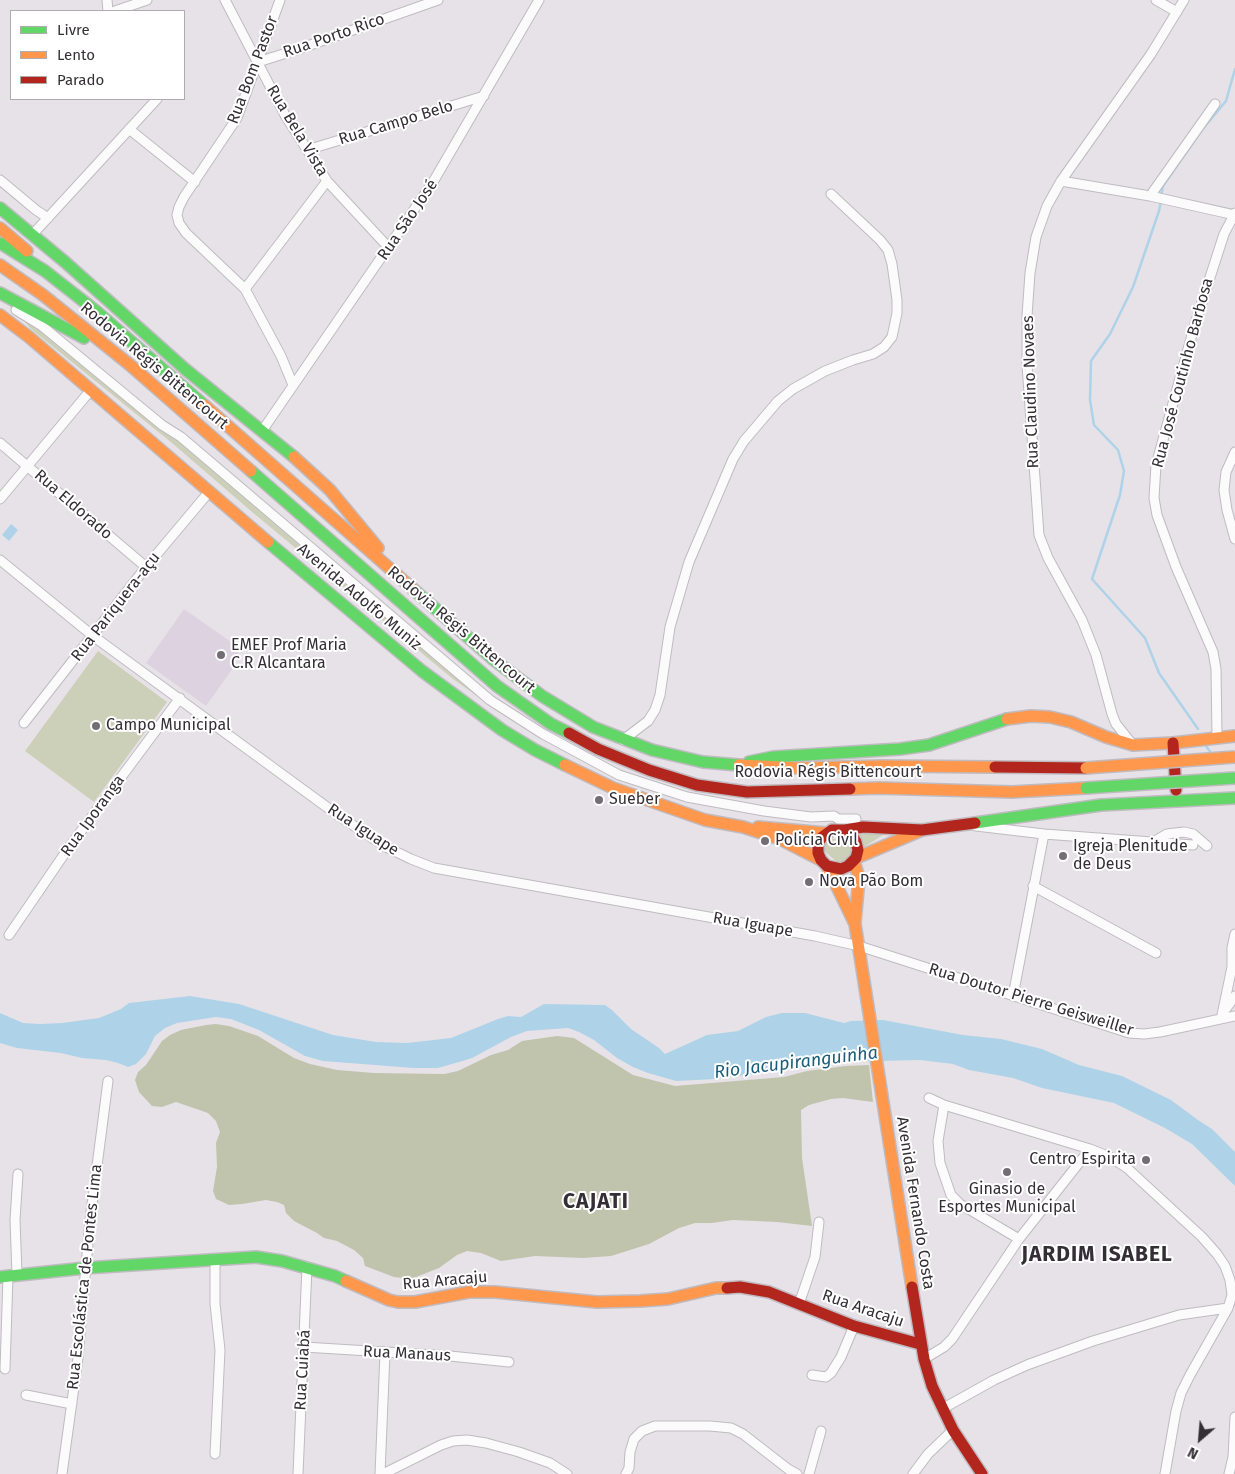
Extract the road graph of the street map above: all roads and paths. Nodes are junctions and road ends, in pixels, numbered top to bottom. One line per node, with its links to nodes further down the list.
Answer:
1 (147, 0): 8 (street)
2 (225, 0): 10 (street, Rua Bela Vista)
3 (280, 0): 10 (street, Rua Bom Pastor)
4 (438, 0): 10 (street, Rua Porto Rico)
5 (540, 0): 11 (street, Rua São José)
6 (1156, 0): 9 (street)
7 (1184, 0): 9 (street, Rua Claudino Novaes)
8 (118, 10)
9 (1177, 12): 18 (street, Rua Claudino Novaes)
10 (258, 62): 15 (street, Rua Bela Vista); 19 (street, Rua Bom Pastor)
11 (484, 96): 15 (street, Rua Campo Belo); 28 (street, Rua São José)
12 (156, 100): 14 (street)
13 (1215, 104): 21 (street)
14 (129, 129): 19 (street); 24 (street)
15 (307, 150): 17 (street, Rua Bela Vista)
16 (0, 180): 24 (street)
17 (326, 181): 28 (street, Rua Bela Vista); 31 (street)
18 (1061, 181): 21 (street); 55 (street, Rua Claudino Novaes)
19 (194, 182): 31 (street, Rua Bom Pastor)
20 (831, 194): 53 (street)
21 (1153, 197): 23 (street)
22 (0, 208): 26 (main road)
23 (1235, 214): 52 (street, Rua José Coutinho Barbosa)
24 (48, 218): 26 (street)
25 (0, 228): 30 (main road)
26 (33, 234): 38 (main road)
27 (0, 243): 30 (main road, Rodovia Régis Bittencourt)
28 (389, 248): 36 (street, Rua São José)
29 (0, 265): 35 (main road, Rodovia Régis Bittencourt)
30 (44, 271): 47 (main road, Rodovia Régis Bittencourt)
31 (245, 290): 36 (street, Rua Bom Pastor)
32 (0, 293): 35 (main road)
33 (0, 300): 62 (street)
34 (0, 315): 37 (main road, Avenida Adolfo Muniz)
35 (130, 365): 58 (main road, Rodovia Régis Bittencourt, bridge)
36 (293, 385): 38 (street, Rua São José)
37 (90, 392): 41 (street); 42 (main road, Avenida Adolfo Muniz)
38 (262, 431): 47 (main road)
39 (0, 443): 41 (street, Rua Eldorado)
40 (1235, 452): 44 (street)
41 (28, 466): 43 (street); 46 (street, Rua Eldorado)
42 (209, 492): 46 (street, Rua Pariquera-açu); 64 (main road, Avenida Adolfo Muniz)
43 (0, 499)
44 (1235, 537)
45 (0, 560): 48 (street, Rua Iguape)
46 (146, 567): 48 (street, Rua Pariquera-açu)
47 (410, 586): 53 (main road, Rodovia Régis Bittencourt)
48 (93, 636): 49 (street, Rua Iguape); 50 (street, Rua Pariquera-açu)
49 (180, 698): 77 (street, Rua Iporanga); 78 (street, Rua Iguape)
50 (24, 724)
51 (1235, 736): 52 (main road)
52 (1217, 737): 54 (main road)
53 (623, 740): 57 (main road, Rodovia Régis Bittencourt)
54 (1174, 743): 55 (main road); 60 (main road)
55 (1133, 745): 57 (main road); 61 (main road)
56 (1235, 757): 57 (main road, Rodovia Régis Bittencourt, bridge)
57 (729, 766)
58 (1235, 778)
59 (1235, 798): 60 (main road)
60 (1176, 800): 61 (main road)
61 (1138, 803): 63 (main road)
62 (856, 819)
63 (964, 824): 66 (main road); 68 (street)
64 (743, 826): 67 (main road); 73 (main road)
65 (845, 830): 66 (main road); 67 (main road); 72 (main road)
66 (922, 830): 72 (main road)
67 (826, 833): 73 (main road)
68 (1044, 834): 69 (street); 74 (street)
69 (1155, 841): 70 (street); 71 (street)
70 (1193, 845)
71 (1207, 846)
72 (855, 859): 73 (main road); 75 (main road, Avenida Fernando Costa)
73 (824, 863): 75 (main road, Avenida Fernando Costa)
74 (1034, 886): 79 (street); 80 (street)
75 (855, 924): 78 (main road, Avenida Fernando Costa)
76 (1235, 934): 83 (street)
77 (8, 935)
78 (859, 946): 80 (street, Rua Doutor Pierre Geisweiller); 98 (main road, Avenida Fernando Costa)
79 (1156, 953)
80 (1013, 996): 83 (street, Rua Doutor Pierre Geisweiller)
81 (1235, 996): 83 (street)
82 (1235, 1016): 83 (street, Rua Doutor Pierre Geisweiller)
83 (1221, 1017)
84 (108, 1081): 93 (street, Rua Escolástica de Pontes Lima)
85 (929, 1098): 86 (street)
86 (944, 1105): 87 (street); 90 (street)
87 (1090, 1149): 90 (street); 96 (street)
88 (18, 1174): 94 (street)
89 (819, 1222): 95 (street)
90 (1019, 1239): 101 (street)
91 (215, 1260): 92 (main road, Rua Aracaju); 93 (main road, Rua Aracaju); 111 (street)
92 (307, 1267): 95 (main road, Rua Aracaju); 99 (street, Rua Cuiabá)
93 (85, 1268): 94 (main road, Rua Aracaju); 106 (street, Rua Escolástica de Pontes Lima)
94 (8, 1276): 103 (street)
95 (799, 1304): 97 (main road, Rua Aracaju)
96 (1228, 1308): 107 (street); 121 (street)
97 (854, 1326): 98 (main road, Rua Aracaju); 104 (street)
98 (920, 1344): 101 (main road, Avenida Fernando Costa)
99 (304, 1347): 100 (street, Rua Manaus); 113 (street, Rua Cuiabá)
100 (385, 1353): 102 (street, Rua Manaus); 114 (street)
101 (924, 1359): 107 (main road, Avenida Fernando Costa)
102 (509, 1362)
103 (5, 1369)
104 (812, 1376)
105 (26, 1395): 106 (street)
106 (72, 1404): 112 (street, Rua Escolástica de Pontes Lima)
107 (942, 1409): 109 (main road, Avenida Fernando Costa)
108 (1235, 1417): 122 (street)
109 (953, 1430): 119 (street); 120 (main road, Avenida Fernando Costa)
110 (821, 1431): 118 (street)
111 (215, 1454)
112 (62, 1474)
113 (298, 1474)
114 (382, 1474): 115 (street)
115 (567, 1474)
116 (626, 1474): 117 (street)
117 (797, 1474)
118 (809, 1474)
119 (913, 1474)
120 (982, 1474)
121 (1165, 1474)
122 (1229, 1474)

